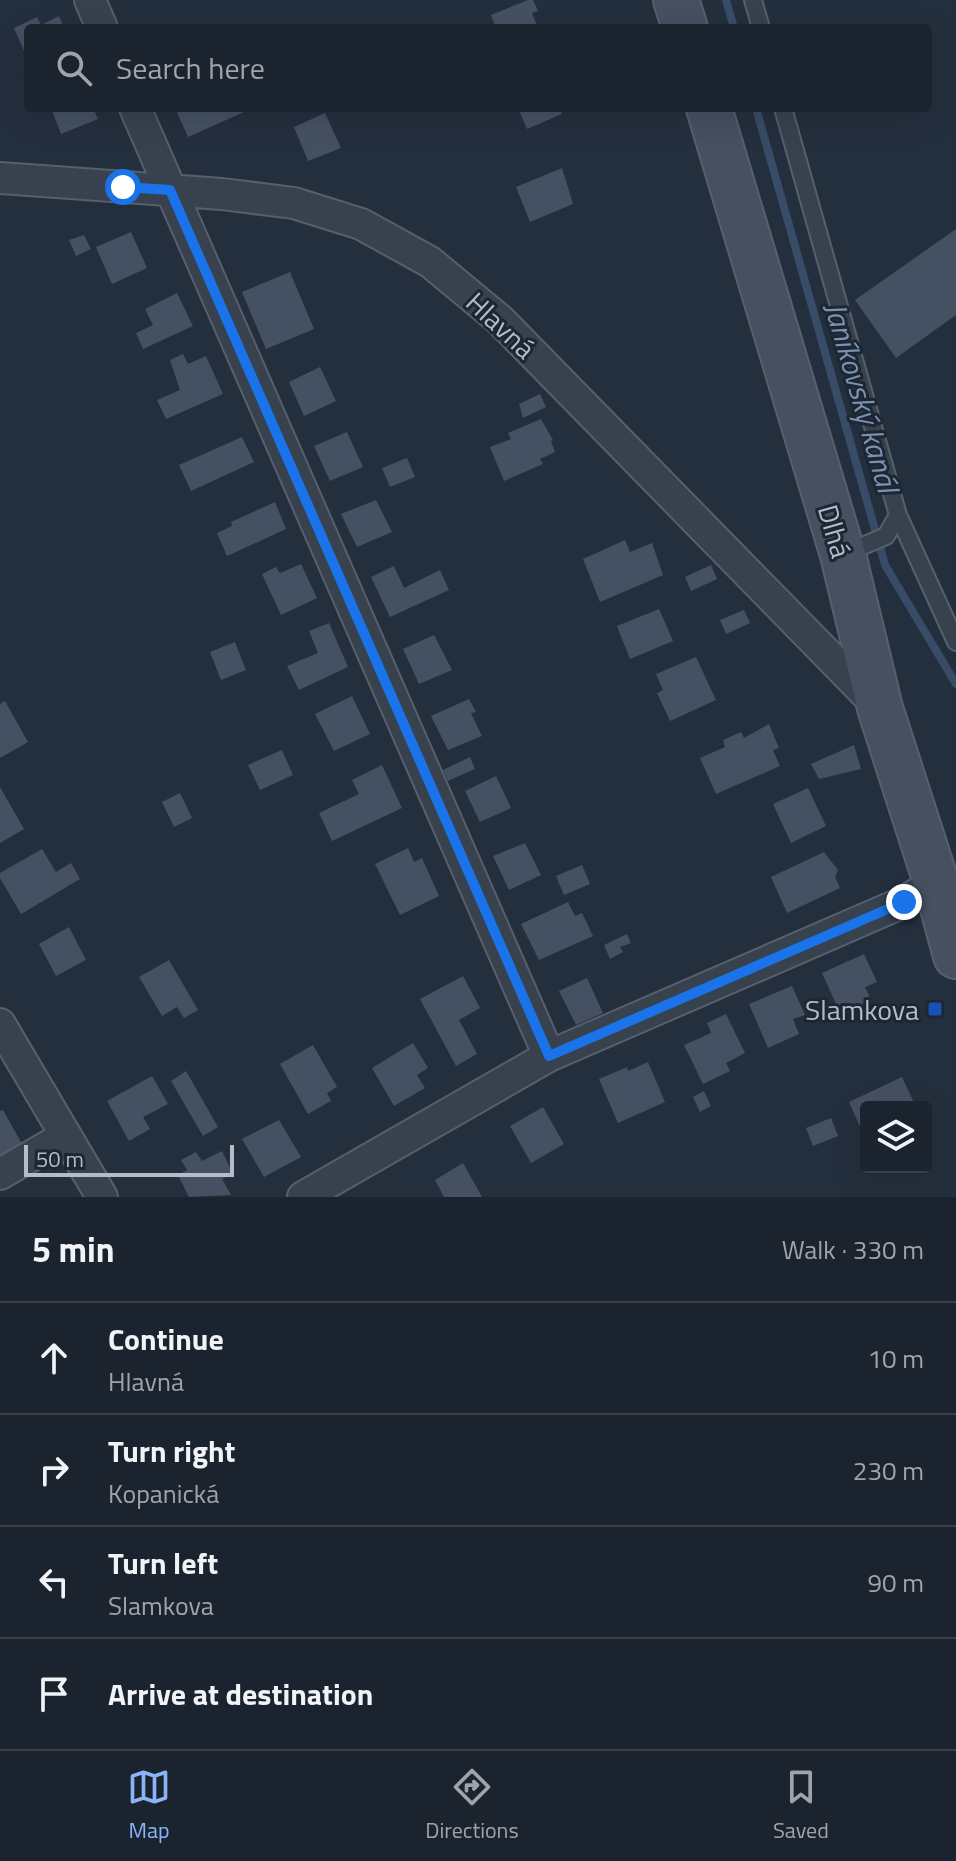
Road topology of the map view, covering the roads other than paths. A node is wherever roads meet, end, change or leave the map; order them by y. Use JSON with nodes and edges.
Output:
{"nodes":[{"id":1,"x":90,"y":0,"type":"edge"},
{"id":2,"x":676,"y":0,"type":"edge"},
{"id":3,"x":753,"y":0,"type":"edge"},
{"id":4,"x":100,"y":24,"type":"edge"},
{"id":5,"x":684,"y":24,"type":"edge"},
{"id":6,"x":760,"y":24,"type":"edge"},
{"id":7,"x":137,"y":112,"type":"edge"},
{"id":8,"x":710,"y":112,"type":"edge"},
{"id":9,"x":784,"y":112,"type":"edge"},
{"id":10,"x":0,"y":178,"type":"edge"},
{"id":11,"x":170,"y":190,"type":"junction"},
{"id":12,"x":898,"y":515,"type":"junction"},
{"id":13,"x":855,"y":549,"type":"junction"},
{"id":14,"x":956,"y":642,"type":"edge"},
{"id":15,"x":880,"y":708,"type":"junction"},
{"id":16,"x":941,"y":878,"type":"junction"},
{"id":17,"x":956,"y":956,"type":"edge"},
{"id":18,"x":0,"y":1024,"type":"edge"},
{"id":19,"x":549,"y":1056,"type":"junction"},
{"id":20,"x":66,"y":1136,"type":"junction"},
{"id":21,"x":0,"y":1174,"type":"edge"},
{"id":22,"x":102,"y":1197,"type":"edge"},
{"id":23,"x":303,"y":1197,"type":"edge"}],
"edges":[{"from":1,"to":4,"type":"street"},
{"from":2,"to":5,"type":"street"},
{"from":3,"to":6,"type":"lane"},
{"from":7,"to":11,"type":"street"},
{"from":8,"to":13,"type":"street","name":"Dlhá"},
{"from":9,"to":12,"type":"lane"},
{"from":10,"to":11,"type":"street","name":"Hlavná"},
{"from":11,"to":15,"type":"street","name":"Hlavná"},
{"from":11,"to":19,"type":"street"},
{"from":12,"to":13,"type":"lane"},
{"from":12,"to":14,"type":"lane"},
{"from":13,"to":15,"type":"street","name":"Dlhá"},
{"from":15,"to":16,"type":"street","name":"Dlhá"},
{"from":16,"to":17,"type":"street","name":"Dlhá"},
{"from":16,"to":19,"type":"street"},
{"from":18,"to":20,"type":"street"},
{"from":19,"to":23,"type":"street"},
{"from":20,"to":21,"type":"street"},
{"from":20,"to":22,"type":"street"}]}
